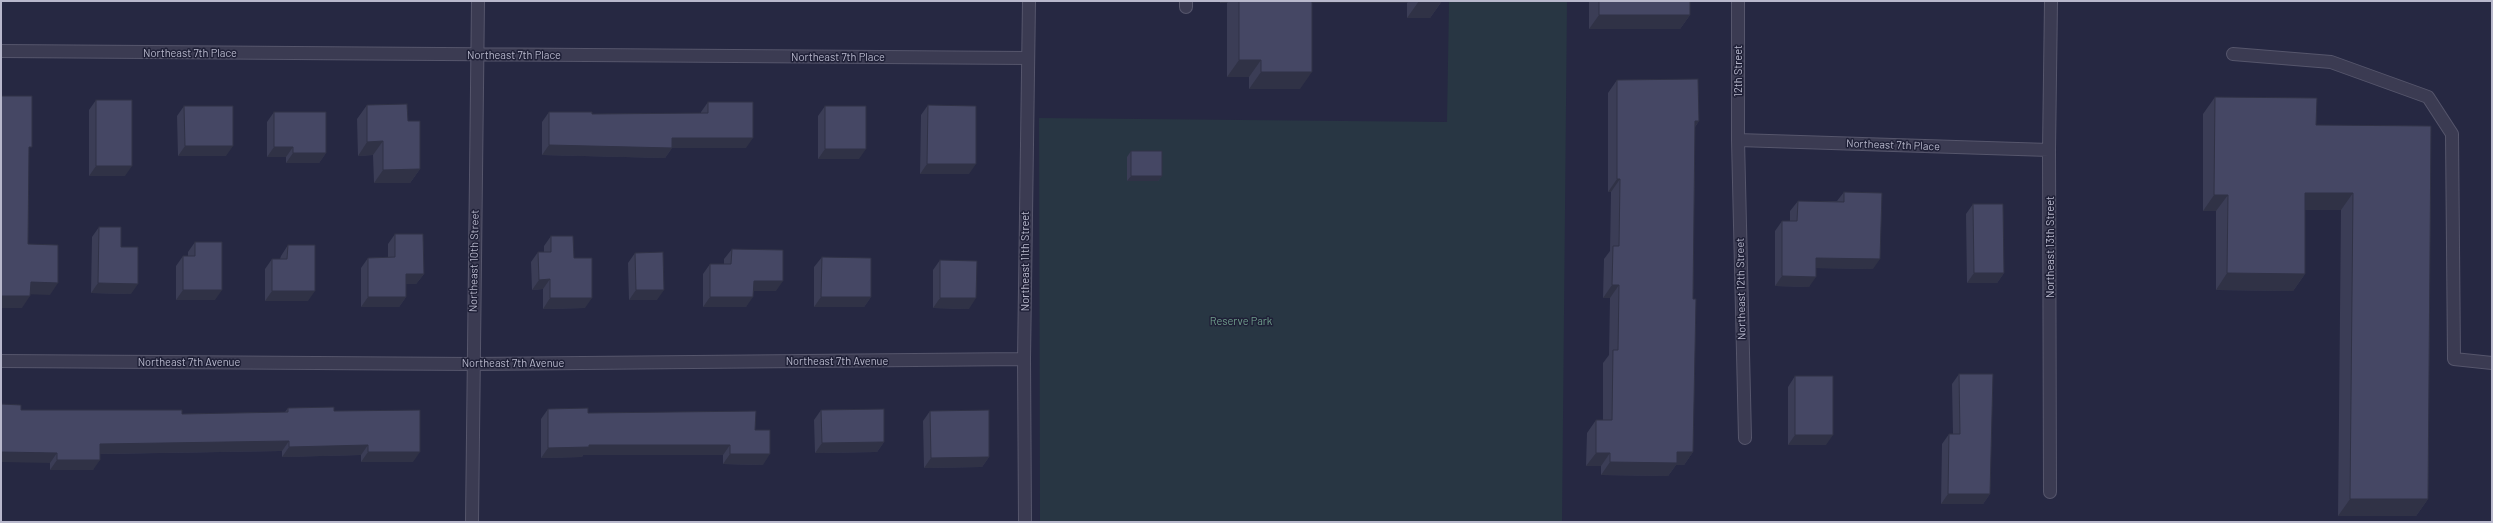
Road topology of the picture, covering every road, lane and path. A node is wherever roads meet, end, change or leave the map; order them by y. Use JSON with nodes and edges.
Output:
{"nodes":[{"id":1,"x":478,"y":1,"type":"edge"},
{"id":2,"x":1028,"y":1,"type":"edge"},
{"id":3,"x":1738,"y":1,"type":"edge"},
{"id":4,"x":2051,"y":1,"type":"edge"},
{"id":5,"x":1,"y":51,"type":"edge"},
{"id":6,"x":2232,"y":54,"type":"dead end"},
{"id":7,"x":477,"y":55,"type":"junction"},
{"id":8,"x":1027,"y":58,"type":"junction"},
{"id":9,"x":1738,"y":140,"type":"junction"},
{"id":10,"x":2049,"y":150,"type":"junction"},
{"id":11,"x":1024,"y":359,"type":"junction"},
{"id":12,"x":1,"y":361,"type":"edge"},
{"id":13,"x":2492,"y":363,"type":"edge"},
{"id":14,"x":473,"y":364,"type":"junction"},
{"id":15,"x":1744,"y":438,"type":"dead end"},
{"id":16,"x":2050,"y":492,"type":"dead end"},
{"id":17,"x":472,"y":522,"type":"edge"},
{"id":18,"x":1025,"y":522,"type":"edge"}],
"edges":[{"from":1,"to":7,"type":"street","name":"Northeast 10th Street"},
{"from":2,"to":8,"type":"street","name":"Northeast 11th Street"},
{"from":3,"to":9,"type":"street","name":"12th Street"},
{"from":4,"to":10,"type":"street","name":"Northeast 13th Street"},
{"from":5,"to":7,"type":"street","name":"Northeast 7th Place"},
{"from":6,"to":13,"type":"street"},
{"from":7,"to":8,"type":"street","name":"Northeast 7th Place"},
{"from":7,"to":14,"type":"street","name":"Northeast 10th Street"},
{"from":8,"to":11,"type":"street","name":"Northeast 11th Street"},
{"from":9,"to":10,"type":"street","name":"Northeast 7th Place"},
{"from":9,"to":15,"type":"street","name":"Northeast 12th Street"},
{"from":10,"to":16,"type":"street","name":"Northeast 13th Street"},
{"from":11,"to":14,"type":"street","name":"Northeast 7th Avenue"},
{"from":11,"to":18,"type":"street","name":"Northeast 11th Street"},
{"from":12,"to":14,"type":"street","name":"Northeast 7th Avenue"},
{"from":14,"to":17,"type":"street","name":"Northeast 10th Street"}]}
